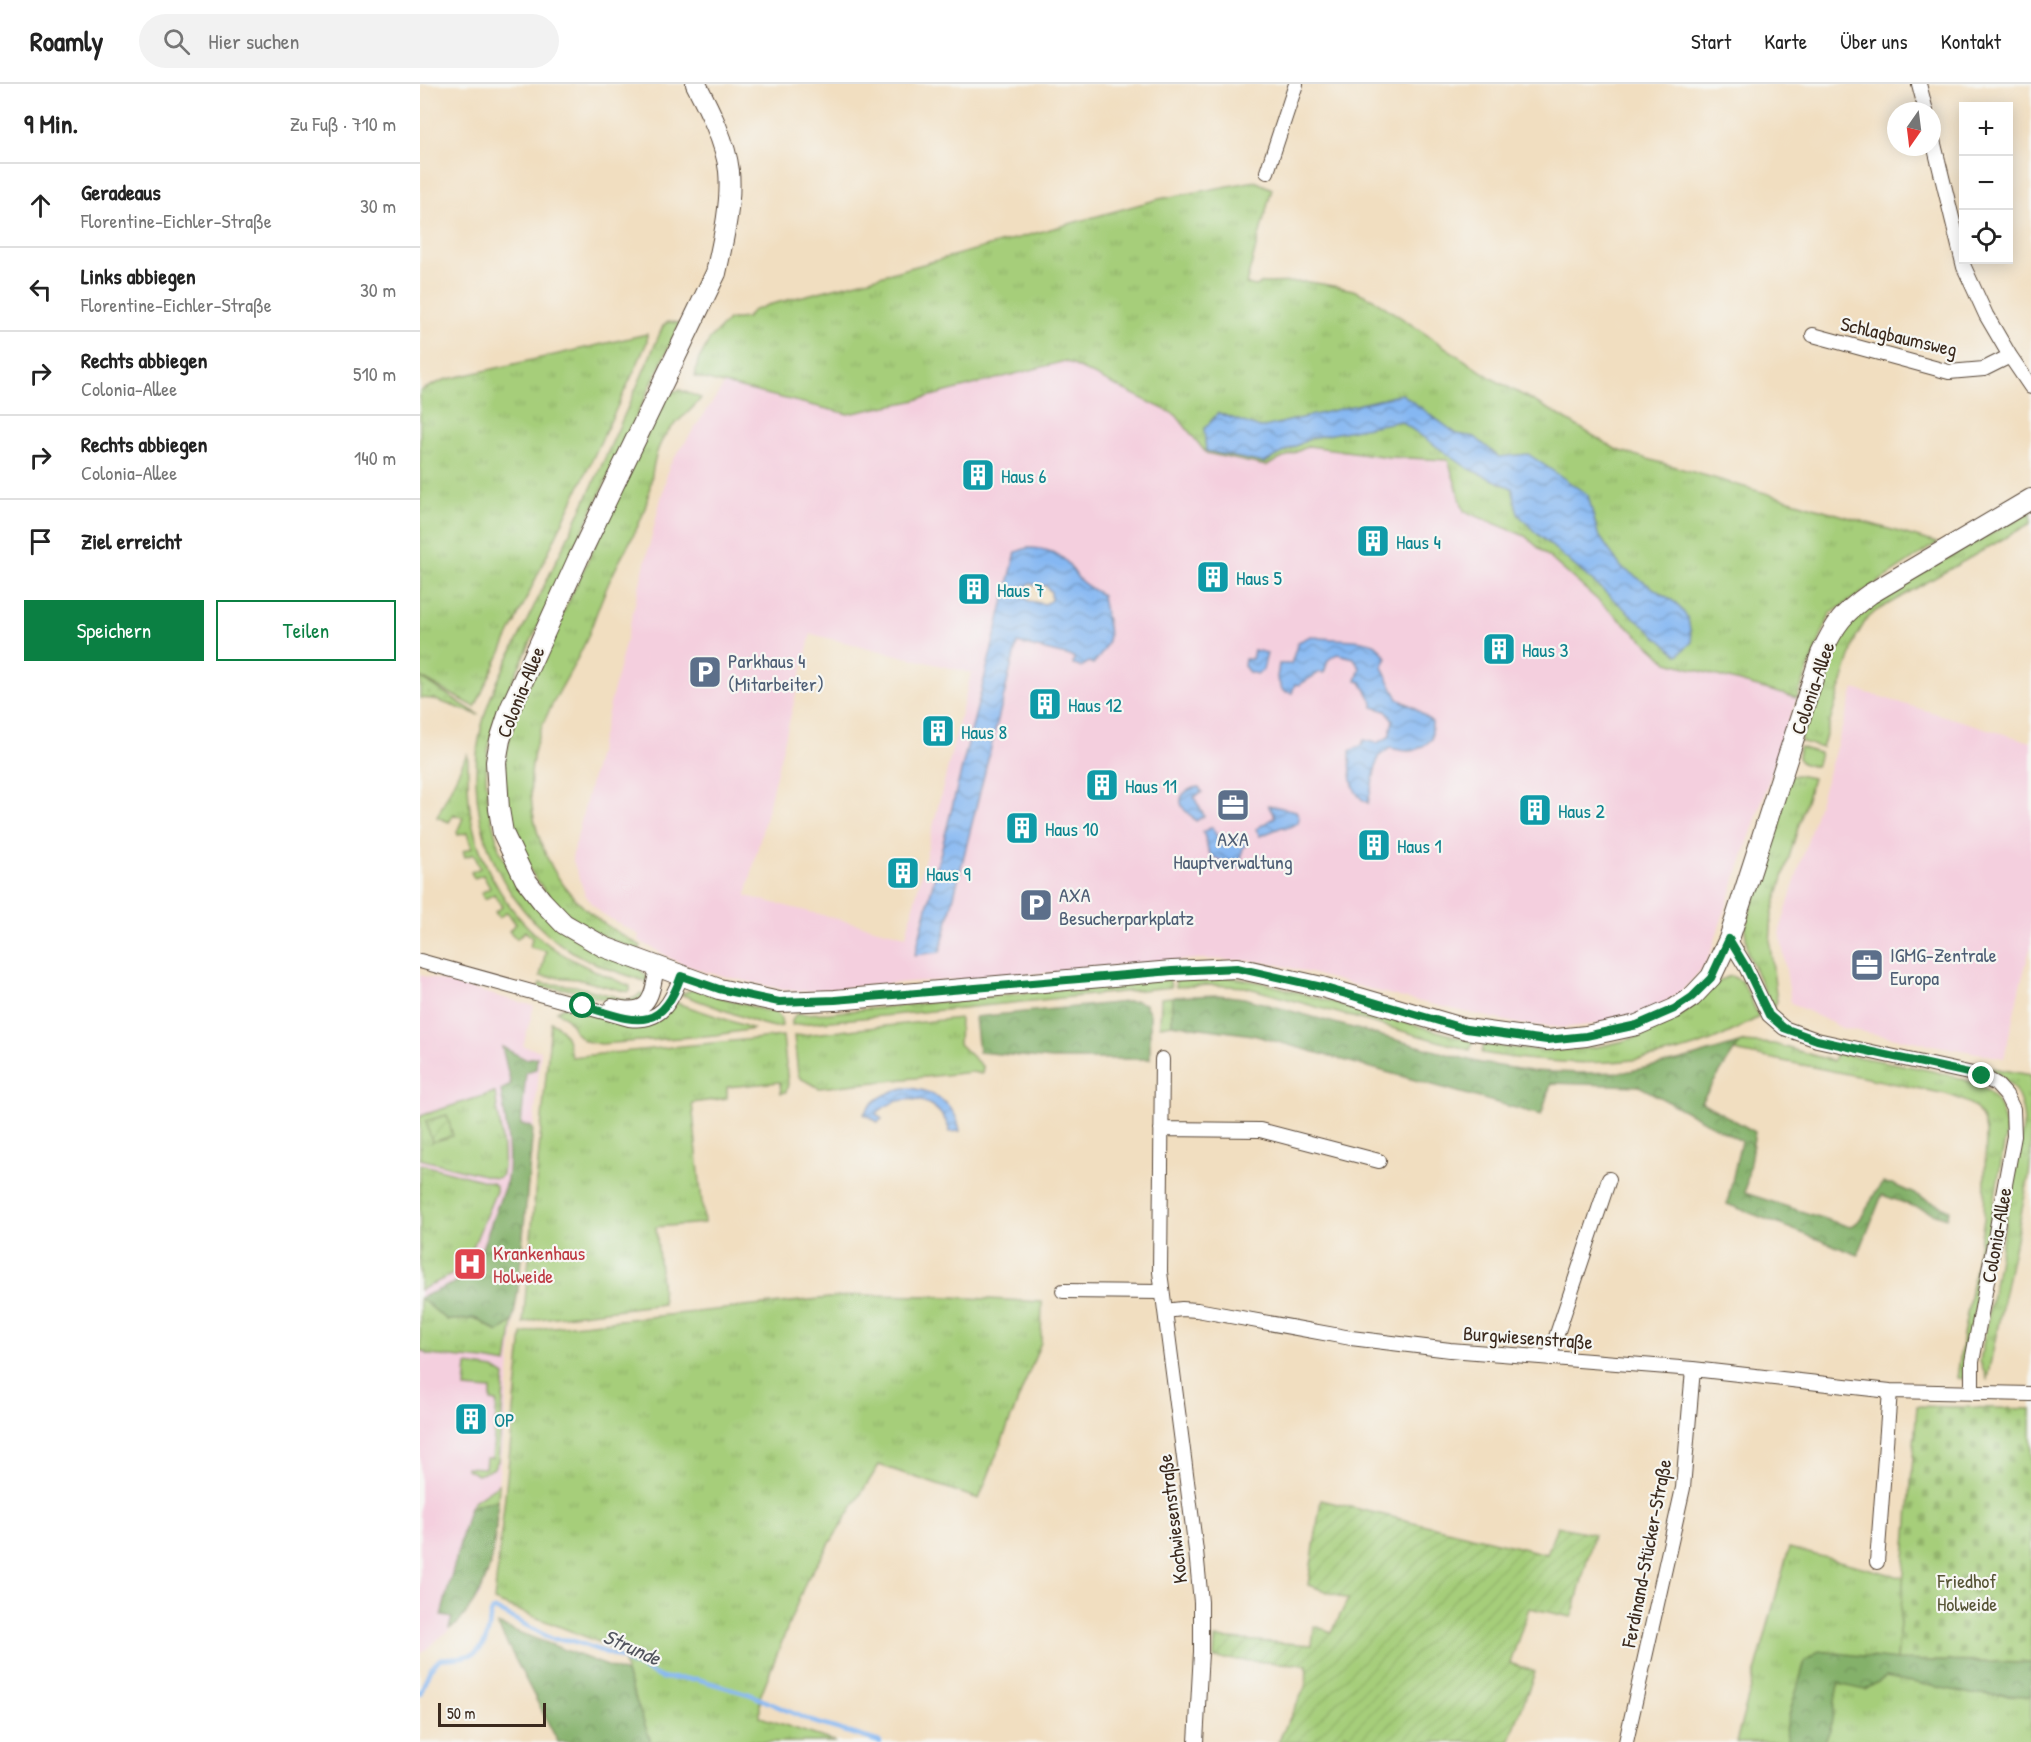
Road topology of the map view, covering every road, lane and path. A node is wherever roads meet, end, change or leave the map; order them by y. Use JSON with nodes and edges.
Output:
{"nodes":[{"id":1,"x":696,"y":84,"type":"edge"},
{"id":2,"x":1296,"y":84,"type":"edge"},
{"id":3,"x":1919,"y":84,"type":"edge"},
{"id":4,"x":1924,"y":102,"type":"edge"},
{"id":5,"x":1937,"y":156,"type":"edge"},
{"id":6,"x":1267,"y":172,"type":"dead end"},
{"id":7,"x":1813,"y":335,"type":"dead end"},
{"id":8,"x":2010,"y":356,"type":"junction"},
{"id":9,"x":2030,"y":382,"type":"edge"},
{"id":10,"x":2031,"y":499,"type":"edge"},
{"id":11,"x":1729,"y":939,"type":"junction"},
{"id":12,"x":420,"y":961,"type":"edge"},
{"id":13,"x":657,"y":966,"type":"junction"},
{"id":14,"x":681,"y":976,"type":"junction"},
{"id":15,"x":583,"y":1006,"type":"junction"},
{"id":16,"x":1161,"y":1059,"type":"dead end"},
{"id":17,"x":1161,"y":1129,"type":"junction"},
{"id":18,"x":1379,"y":1161,"type":"dead end"},
{"id":19,"x":1609,"y":1179,"type":"dead end"},
{"id":20,"x":1063,"y":1291,"type":"dead end"},
{"id":21,"x":1161,"y":1292,"type":"junction"},
{"id":22,"x":1166,"y":1311,"type":"junction"},
{"id":23,"x":1549,"y":1358,"type":"junction"},
{"id":24,"x":1693,"y":1369,"type":"junction"},
{"id":25,"x":1890,"y":1391,"type":"junction"},
{"id":26,"x":1972,"y":1393,"type":"junction"},
{"id":27,"x":2031,"y":1394,"type":"edge"},
{"id":28,"x":1877,"y":1562,"type":"dead end"},
{"id":29,"x":1196,"y":1742,"type":"edge"},
{"id":30,"x":1626,"y":1742,"type":"edge"}],
"edges":[{"from":1,"to":13,"type":"main road","name":"Colonia-Allee"},
{"from":2,"to":6,"type":"street"},
{"from":3,"to":4,"type":"street"},
{"from":5,"to":8,"type":"street"},
{"from":7,"to":8,"type":"street","name":"Schlagbaumsweg"},
{"from":8,"to":9,"type":"street"},
{"from":10,"to":11,"type":"main road","name":"Colonia-Allee"},
{"from":11,"to":14,"type":"main road","name":"Colonia-Allee"},
{"from":11,"to":26,"type":"street","name":"Colonia-Allee"},
{"from":12,"to":15,"type":"street"},
{"from":13,"to":14,"type":"main road","name":"Colonia-Allee"},
{"from":13,"to":15,"type":"street"},
{"from":14,"to":15,"type":"street"},
{"from":16,"to":17,"type":"street","name":"Kochwiesenstraße"},
{"from":17,"to":18,"type":"street"},
{"from":17,"to":21,"type":"street","name":"Kochwiesenstraße"},
{"from":19,"to":23,"type":"street"},
{"from":20,"to":21,"type":"street"},
{"from":21,"to":22,"type":"street","name":"Kochwiesenstraße"},
{"from":22,"to":23,"type":"street","name":"Burgwiesenstraße"},
{"from":22,"to":29,"type":"street","name":"Kochwiesenstraße"},
{"from":23,"to":24,"type":"street","name":"Burgwiesenstraße"},
{"from":24,"to":25,"type":"street","name":"Burgwiesenstraße"},
{"from":24,"to":30,"type":"street","name":"Ferdinand-Stücker-Straße"},
{"from":25,"to":26,"type":"street","name":"Burgwiesenstraße"},
{"from":25,"to":28,"type":"street"},
{"from":26,"to":27,"type":"street","name":"Burgwiesenstraße"}]}
